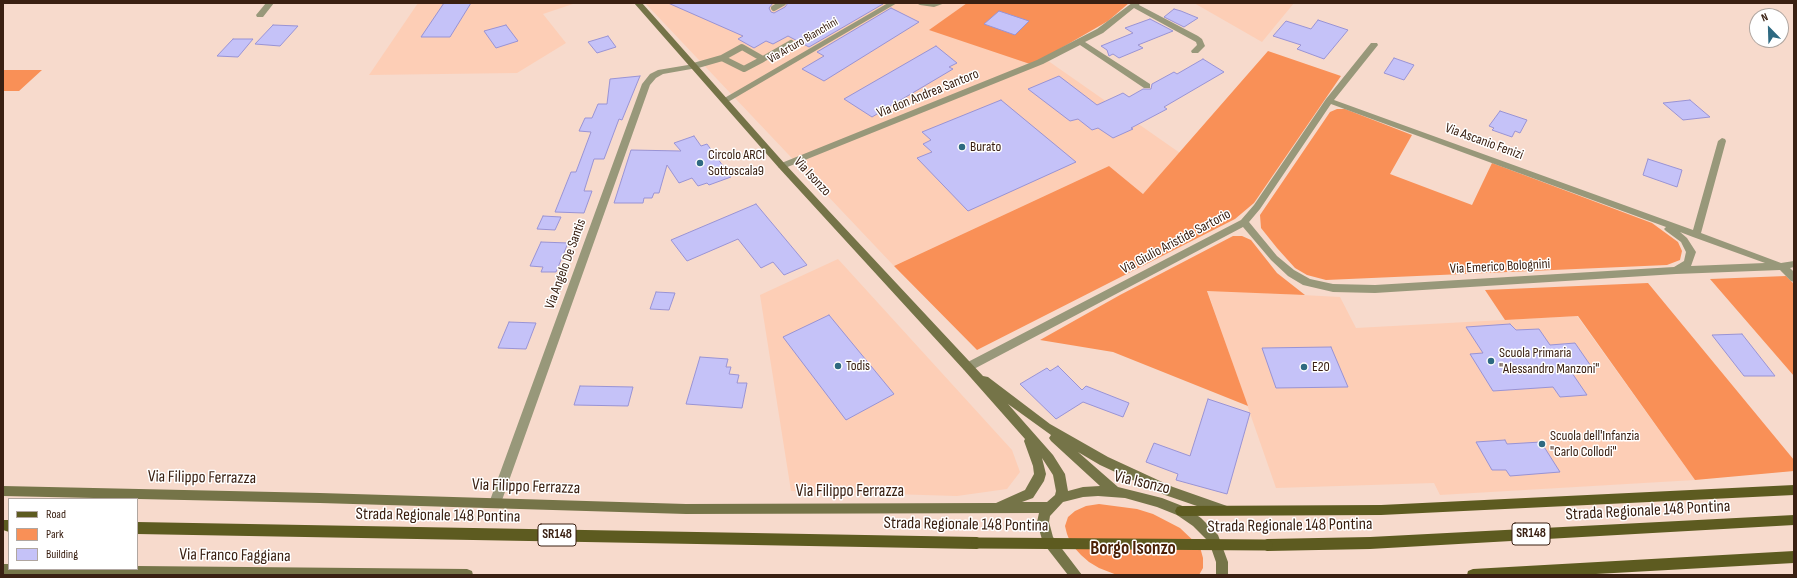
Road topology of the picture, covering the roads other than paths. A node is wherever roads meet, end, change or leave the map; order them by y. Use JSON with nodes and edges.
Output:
{"nodes":[{"id":1,"x":270,"y":3,"type":"edge"},
{"id":2,"x":638,"y":3,"type":"edge"},
{"id":3,"x":783,"y":3,"type":"edge"},
{"id":4,"x":893,"y":3,"type":"edge"},
{"id":5,"x":920,"y":3,"type":"edge"},
{"id":6,"x":941,"y":3,"type":"edge"},
{"id":7,"x":1135,"y":4,"type":"edge"},
{"id":8,"x":774,"y":8,"type":"dead end"},
{"id":9,"x":260,"y":14,"type":"dead end"},
{"id":10,"x":1081,"y":42,"type":"junction"},
{"id":11,"x":791,"y":43,"type":"dead end"},
{"id":12,"x":1374,"y":45,"type":"dead end"},
{"id":13,"x":1195,"y":51,"type":"dead end"},
{"id":14,"x":722,"y":58,"type":"junction"},
{"id":15,"x":763,"y":59,"type":"junction"},
{"id":16,"x":694,"y":66,"type":"junction"},
{"id":17,"x":1148,"y":86,"type":"dead end"},
{"id":18,"x":724,"y":100,"type":"junction"},
{"id":19,"x":1329,"y":101,"type":"junction"},
{"id":20,"x":1722,"y":142,"type":"dead end"},
{"id":21,"x":782,"y":166,"type":"junction"},
{"id":22,"x":1629,"y":210,"type":"junction"},
{"id":23,"x":1244,"y":222,"type":"junction"},
{"id":24,"x":1696,"y":235,"type":"junction"},
{"id":25,"x":1794,"y":264,"type":"edge"},
{"id":26,"x":1782,"y":266,"type":"junction"},
{"id":27,"x":1676,"y":270,"type":"junction"},
{"id":28,"x":1794,"y":278,"type":"edge"},
{"id":29,"x":968,"y":367,"type":"junction"},
{"id":30,"x":1046,"y":427,"type":"junction"},
{"id":31,"x":1029,"y":438,"type":"junction"},
{"id":32,"x":1794,"y":490,"type":"edge"},
{"id":33,"x":3,"y":491,"type":"edge"},
{"id":34,"x":1114,"y":491,"type":"junction"},
{"id":35,"x":1060,"y":498,"type":"junction"},
{"id":36,"x":495,"y":503,"type":"junction"},
{"id":37,"x":1049,"y":507,"type":"junction"},
{"id":38,"x":990,"y":508,"type":"junction"},
{"id":39,"x":1181,"y":511,"type":"junction"},
{"id":40,"x":1225,"y":511,"type":"junction"},
{"id":41,"x":1794,"y":520,"type":"edge"},
{"id":42,"x":138,"y":528,"type":"edge"},
{"id":43,"x":1794,"y":557,"type":"edge"},
{"id":44,"x":3,"y":570,"type":"edge"},
{"id":45,"x":71,"y":573,"type":"edge"},
{"id":46,"x":467,"y":575,"type":"edge"},
{"id":47,"x":1076,"y":575,"type":"edge"},
{"id":48,"x":1222,"y":575,"type":"edge"},
{"id":49,"x":1473,"y":575,"type":"edge"}],
"edges":[{"from":1,"to":9,"type":"street"},
{"from":2,"to":16,"type":"main road","name":"Via Isonzo"},
{"from":3,"to":8,"type":"lane"},
{"from":4,"to":18,"type":"street","name":"Via Arturo Bianchini"},
{"from":5,"to":6,"type":"street"},
{"from":7,"to":10,"type":"street","name":"Via don Andrea Santoro"},
{"from":7,"to":13,"type":"street"},
{"from":10,"to":17,"type":"street"},
{"from":10,"to":21,"type":"street","name":"Via don Andrea Santoro"},
{"from":11,"to":15,"type":"lane"},
{"from":12,"to":19,"type":"street","name":"Via Giulio Aristide Sartorio"},
{"from":14,"to":15,"type":"lane"},
{"from":14,"to":15,"type":"lane"},
{"from":14,"to":16,"type":"lane"},
{"from":16,"to":18,"type":"main road","name":"Via Isonzo"},
{"from":16,"to":36,"type":"street","name":"Via Angelo De Santis"},
{"from":18,"to":21,"type":"main road","name":"Via Isonzo"},
{"from":19,"to":22,"type":"street","name":"Via Ascanio Fenizi"},
{"from":19,"to":23,"type":"street","name":"Via Giulio Aristide Sartorio"},
{"from":20,"to":24,"type":"street"},
{"from":21,"to":29,"type":"main road","name":"Via Isonzo"},
{"from":22,"to":24,"type":"street","name":"Via Ascanio Fenizi"},
{"from":22,"to":27,"type":"street","name":"Via Ascanio Fenizi"},
{"from":23,"to":27,"type":"street","name":"Via Emerico Bolognini"},
{"from":23,"to":29,"type":"street","name":"Via Giulio Aristide Sartorio"},
{"from":24,"to":26,"type":"street","name":"Via Ascanio Fenizi"},
{"from":25,"to":26,"type":"street","name":"Via Emerico Bolognini"},
{"from":26,"to":27,"type":"street","name":"Via Emerico Bolognini"},
{"from":26,"to":28,"type":"street"},
{"from":29,"to":30,"type":"main road"},
{"from":29,"to":31,"type":"main road"},
{"from":30,"to":34,"type":"main road"},
{"from":30,"to":40,"type":"main road"},
{"from":31,"to":35,"type":"main road"},
{"from":31,"to":38,"type":"main road"},
{"from":32,"to":40,"type":"main road"},
{"from":33,"to":36,"type":"main road","name":"Via Filippo Ferrazza"},
{"from":34,"to":35,"type":"main road","name":"Via Isonzo"},
{"from":34,"to":39,"type":"main road","name":"Via Isonzo"},
{"from":35,"to":37,"type":"main road","name":"Via Isonzo"},
{"from":36,"to":38,"type":"main road","name":"Via Filippo Ferrazza"},
{"from":37,"to":38,"type":"main road","name":"Via Filippo Ferrazza"},
{"from":37,"to":47,"type":"main road"},
{"from":39,"to":40,"type":"main road"},
{"from":39,"to":48,"type":"main road","name":"Via Isonzo"},
{"from":41,"to":42,"type":"main road","name":"Strada Regionale 148 Pontina","number":"SR148","bridge":true},
{"from":43,"to":49,"type":"main road"},
{"from":44,"to":45,"type":"main road","name":"Via Franco Faggiana"},
{"from":45,"to":46,"type":"main road","name":"Via Franco Faggiana"}]}
